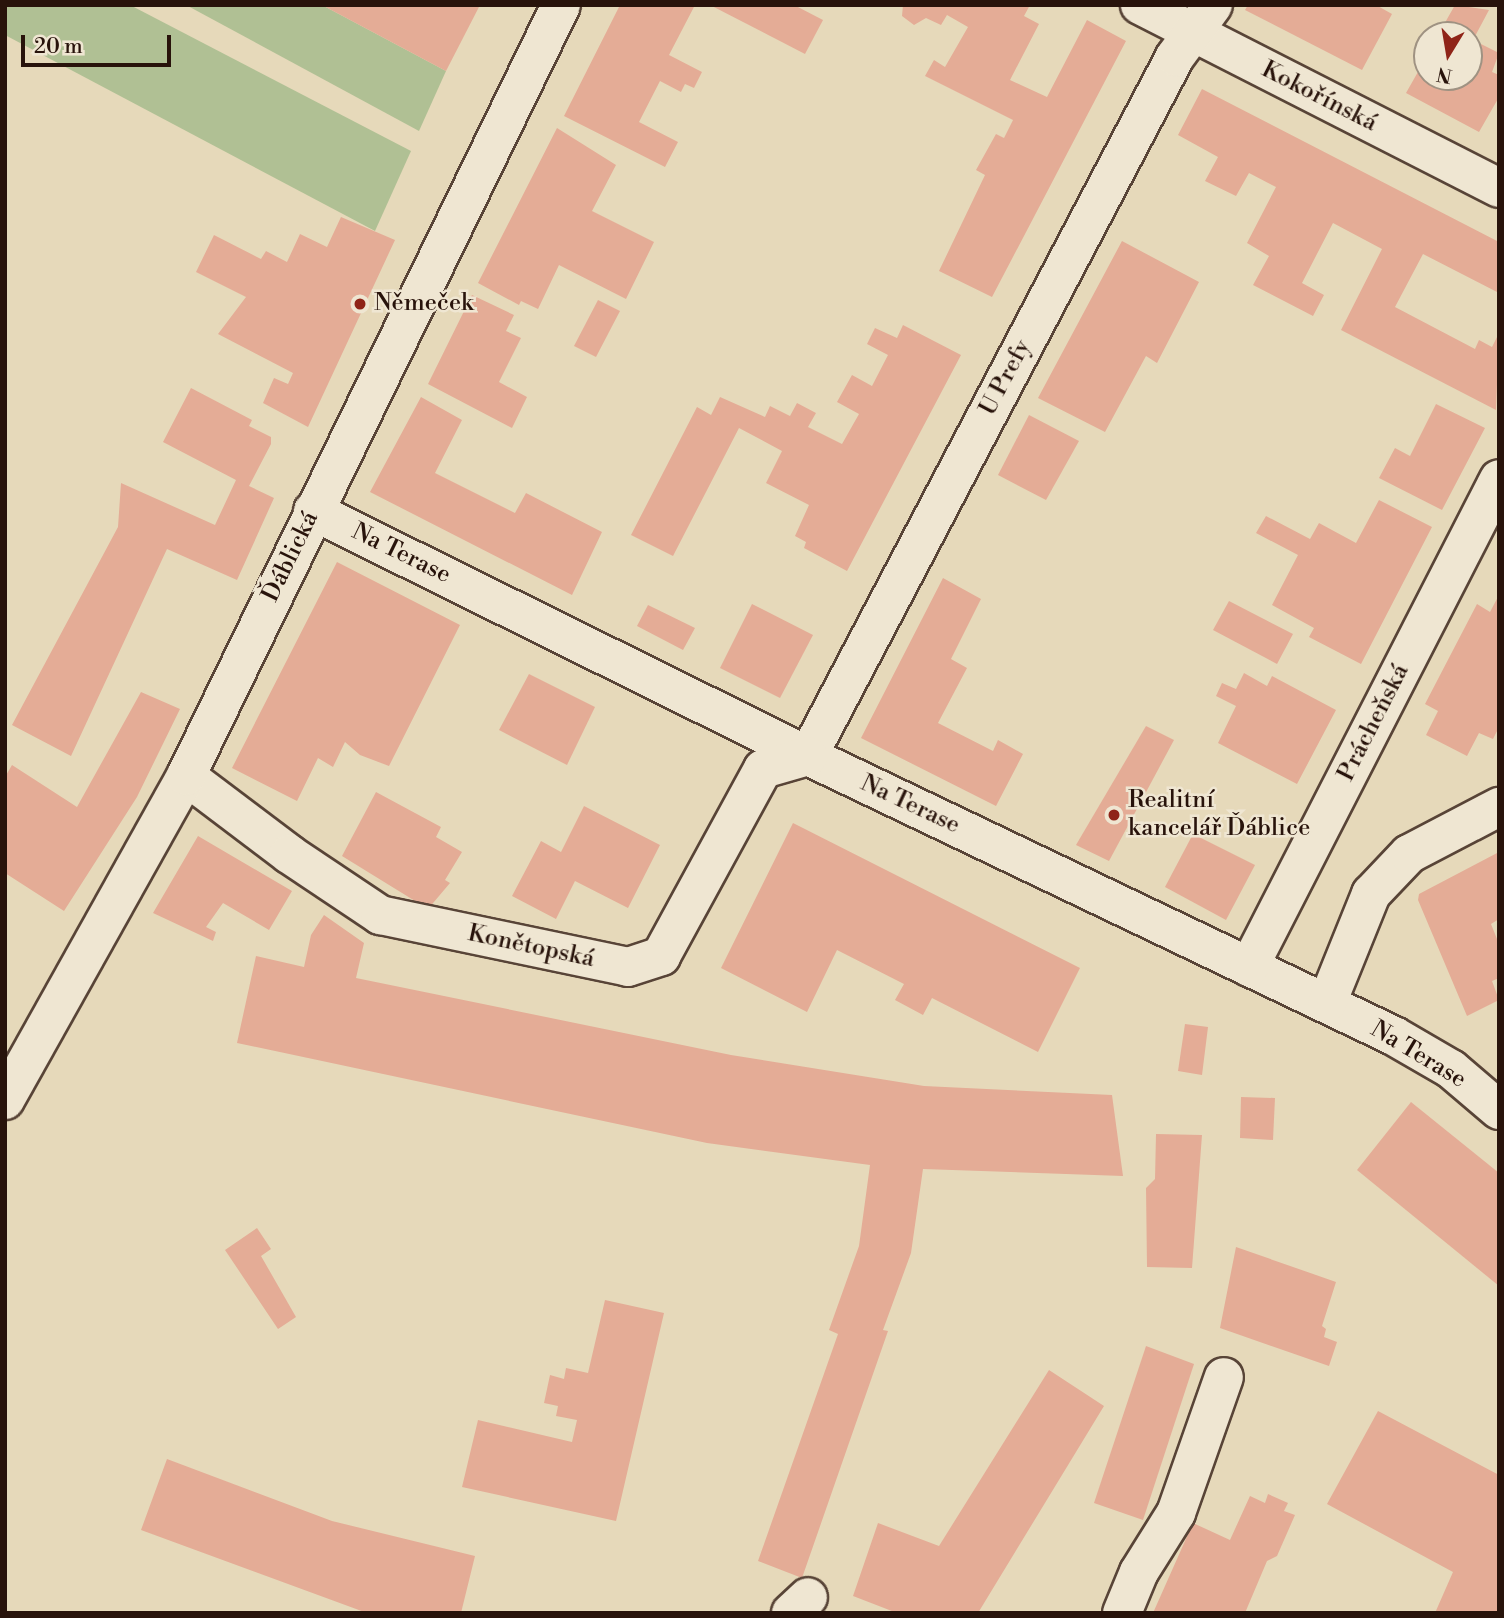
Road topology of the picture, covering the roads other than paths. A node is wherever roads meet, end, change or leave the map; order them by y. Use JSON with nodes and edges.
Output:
{"nodes":[{"id":1,"x":561,"y":5,"type":"edge"},
{"id":2,"x":1140,"y":5,"type":"edge"},
{"id":3,"x":1204,"y":20,"type":"edge"},
{"id":4,"x":1499,"y":188,"type":"edge"},
{"id":5,"x":1499,"y":479,"type":"edge"},
{"id":6,"x":313,"y":511,"type":"junction"},
{"id":7,"x":807,"y":756,"type":"junction"},
{"id":8,"x":186,"y":776,"type":"junction"},
{"id":9,"x":1499,"y":807,"type":"edge"},
{"id":10,"x":1249,"y":967,"type":"junction"},
{"id":11,"x":1327,"y":1003,"type":"junction"},
{"id":12,"x":5,"y":1100,"type":"edge"},
{"id":13,"x":1499,"y":1110,"type":"edge"},
{"id":14,"x":1224,"y":1377,"type":"dead end"},
{"id":15,"x":1122,"y":1613,"type":"edge"}],
"edges":[{"from":1,"to":6,"type":"street","name":"Ďáblická"},
{"from":2,"to":3,"type":"street","name":"Kokořínská"},
{"from":3,"to":4,"type":"street","name":"Kokořínská"},
{"from":3,"to":7,"type":"street","name":"U Prefy"},
{"from":5,"to":10,"type":"street","name":"Prácheňská"},
{"from":6,"to":7,"type":"street","name":"Na Terase"},
{"from":6,"to":8,"type":"street","name":"Ďáblická"},
{"from":7,"to":8,"type":"street","name":"Konětopská"},
{"from":7,"to":10,"type":"street","name":"Na Terase"},
{"from":8,"to":12,"type":"street","name":"Ďáblická"},
{"from":9,"to":11,"type":"street"},
{"from":10,"to":11,"type":"street","name":"Na Terase"},
{"from":11,"to":13,"type":"street","name":"Na Terase"},
{"from":14,"to":15,"type":"street"}]}
